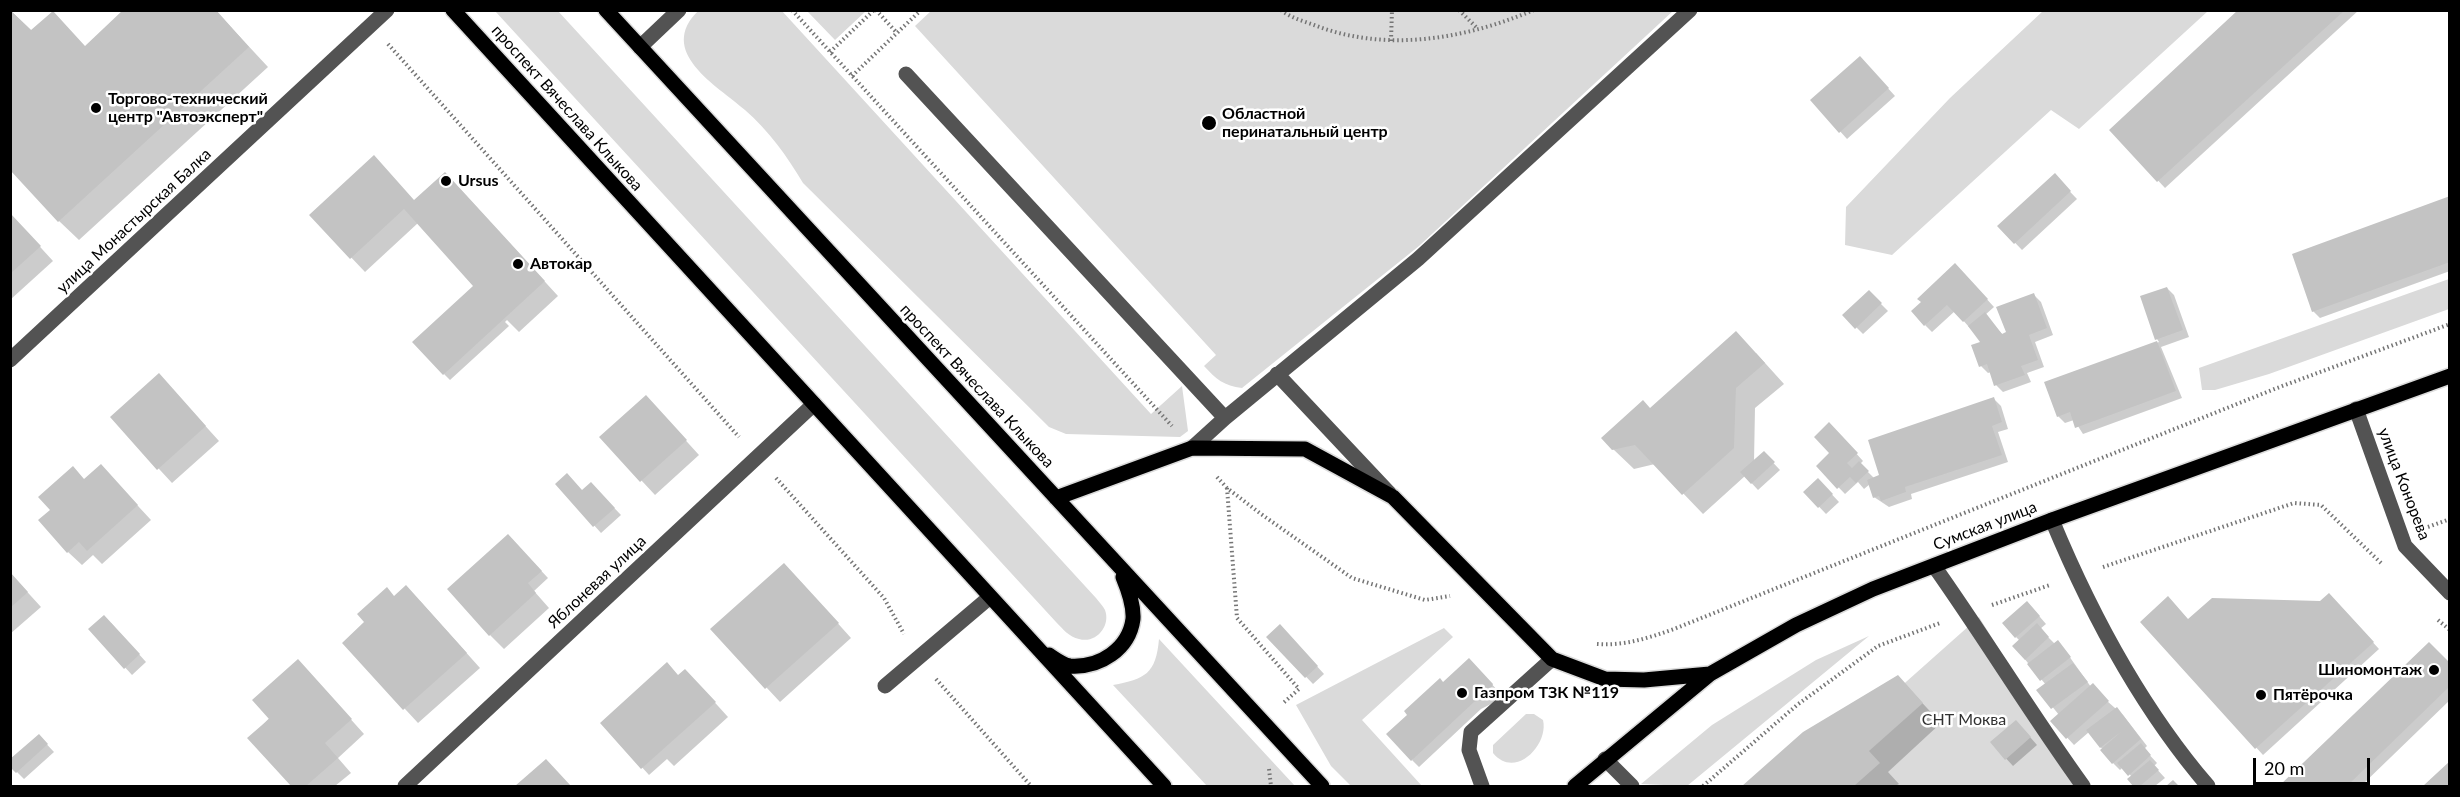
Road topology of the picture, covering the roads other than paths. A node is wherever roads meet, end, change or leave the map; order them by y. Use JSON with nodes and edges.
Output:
{"nodes":[{"id":1,"x":387,"y":10,"type":"edge"},
{"id":2,"x":453,"y":10,"type":"edge"},
{"id":3,"x":606,"y":10,"type":"edge"},
{"id":4,"x":679,"y":10,"type":"edge"},
{"id":5,"x":1690,"y":10,"type":"edge"},
{"id":6,"x":640,"y":47,"type":"junction"},
{"id":7,"x":906,"y":74,"type":"dead end"},
{"id":8,"x":10,"y":360,"type":"edge"},
{"id":9,"x":1277,"y":374,"type":"junction"},
{"id":10,"x":2450,"y":376,"type":"edge"},
{"id":11,"x":814,"y":404,"type":"junction"},
{"id":12,"x":2356,"y":409,"type":"junction"},
{"id":13,"x":1225,"y":418,"type":"junction"},
{"id":14,"x":1192,"y":448,"type":"junction"},
{"id":15,"x":1393,"y":497,"type":"junction"},
{"id":16,"x":1056,"y":498,"type":"junction"},
{"id":17,"x":2052,"y":520,"type":"junction"},
{"id":18,"x":1118,"y":566,"type":"junction"},
{"id":19,"x":1934,"y":566,"type":"junction"},
{"id":20,"x":2450,"y":593,"type":"edge"},
{"id":21,"x":990,"y":597,"type":"junction"},
{"id":22,"x":1040,"y":650,"type":"junction"},
{"id":23,"x":1552,"y":659,"type":"junction"},
{"id":24,"x":1710,"y":674,"type":"junction"},
{"id":25,"x":885,"y":686,"type":"dead end"},
{"id":26,"x":1605,"y":759,"type":"junction"},
{"id":27,"x":405,"y":786,"type":"edge"},
{"id":28,"x":1164,"y":786,"type":"edge"},
{"id":29,"x":1322,"y":786,"type":"edge"},
{"id":30,"x":1482,"y":786,"type":"edge"},
{"id":31,"x":1575,"y":786,"type":"edge"},
{"id":32,"x":1632,"y":786,"type":"edge"},
{"id":33,"x":2083,"y":786,"type":"edge"},
{"id":34,"x":2208,"y":786,"type":"edge"}],
"edges":[{"from":1,"to":8,"type":"street","name":"улица Монастырская Балка"},
{"from":2,"to":11,"type":"main road","name":"проспект Вячеслава Клыкова"},
{"from":3,"to":6,"type":"main road","name":"проспект Вячеслава Клыкова"},
{"from":4,"to":6,"type":"street"},
{"from":5,"to":9,"type":"street"},
{"from":6,"to":16,"type":"main road","name":"проспект Вячеслава Клыкова"},
{"from":7,"to":13,"type":"street"},
{"from":9,"to":13,"type":"street"},
{"from":9,"to":15,"type":"street"},
{"from":10,"to":12,"type":"main road","name":"Сумская улица"},
{"from":11,"to":21,"type":"main road","name":"проспект Вячеслава Клыкова"},
{"from":11,"to":27,"type":"street","name":"Яблоневая улица"},
{"from":12,"to":17,"type":"main road","name":"Сумская улица"},
{"from":12,"to":20,"type":"street","name":"улица Конорева"},
{"from":13,"to":14,"type":"street"},
{"from":14,"to":15,"type":"main road"},
{"from":14,"to":16,"type":"main road"},
{"from":15,"to":23,"type":"main road"},
{"from":16,"to":18,"type":"main road","name":"проспект Вячеслава Клыкова"},
{"from":17,"to":19,"type":"main road","name":"Сумская улица"},
{"from":17,"to":34,"type":"street"},
{"from":18,"to":22,"type":"main road"},
{"from":18,"to":29,"type":"main road","name":"проспект Вячеслава Клыкова"},
{"from":19,"to":24,"type":"main road","name":"Сумская улица"},
{"from":19,"to":33,"type":"street"},
{"from":21,"to":22,"type":"main road","name":"проспект Вячеслава Клыкова"},
{"from":21,"to":25,"type":"street"},
{"from":22,"to":28,"type":"main road","name":"проспект Вячеслава Клыкова"},
{"from":23,"to":24,"type":"main road"},
{"from":23,"to":30,"type":"street"},
{"from":24,"to":26,"type":"main road","name":"Сумская улица"},
{"from":26,"to":31,"type":"main road","name":"Сумская улица"},
{"from":26,"to":32,"type":"street"}]}
